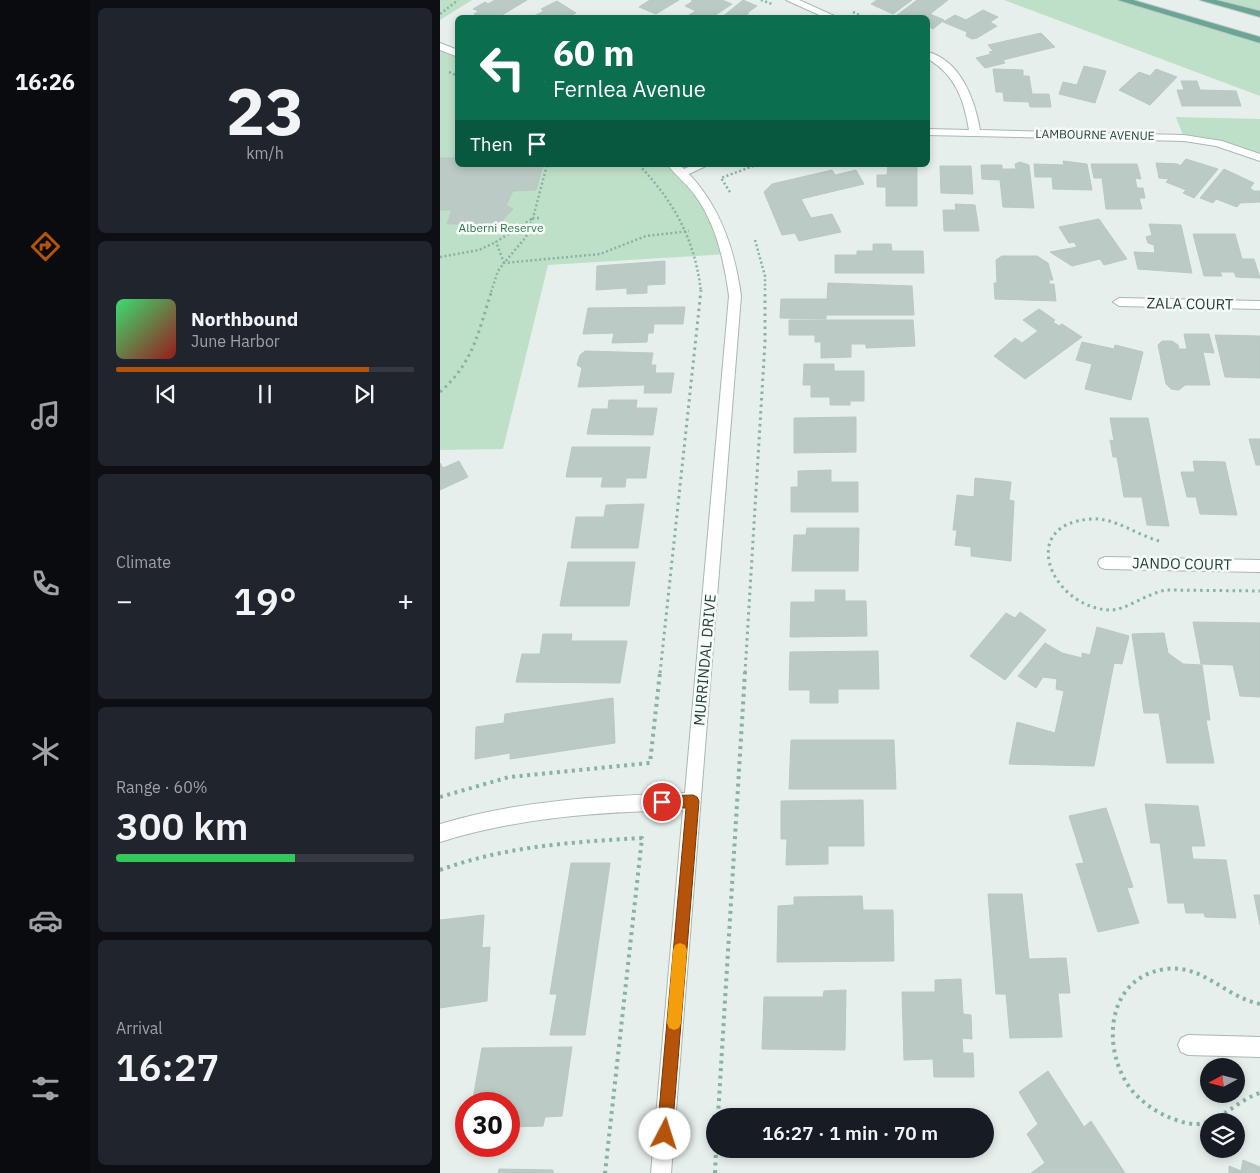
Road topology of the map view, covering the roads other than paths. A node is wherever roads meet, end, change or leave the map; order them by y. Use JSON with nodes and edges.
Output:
{"nodes":[{"id":1,"x":791,"y":0,"type":"edge"},
{"id":2,"x":1123,"y":0,"type":"edge"},
{"id":3,"x":1205,"y":0,"type":"edge"},
{"id":4,"x":1260,"y":14,"type":"edge"},
{"id":5,"x":828,"y":15,"type":"edge"},
{"id":6,"x":1260,"y":40,"type":"edge"},
{"id":7,"x":440,"y":46,"type":"edge"},
{"id":8,"x":455,"y":53,"type":"edge"},
{"id":9,"x":930,"y":56,"type":"edge"},
{"id":10,"x":930,"y":132,"type":"edge"},
{"id":11,"x":975,"y":132,"type":"junction"},
{"id":12,"x":1260,"y":158,"type":"edge"},
{"id":13,"x":678,"y":169,"type":"edge"},
{"id":14,"x":1119,"y":302,"type":"dead end"},
{"id":15,"x":1260,"y":305,"type":"edge"},
{"id":16,"x":1105,"y":563,"type":"dead end"},
{"id":17,"x":1260,"y":566,"type":"edge"},
{"id":18,"x":693,"y":801,"type":"junction"},
{"id":19,"x":440,"y":833,"type":"edge"},
{"id":20,"x":1188,"y":1044,"type":"dead end"},
{"id":21,"x":1260,"y":1047,"type":"edge"},
{"id":22,"x":661,"y":1173,"type":"edge"}],
"edges":[{"from":1,"to":5,"type":"street"},
{"from":2,"to":6,"type":"main road"},
{"from":3,"to":4,"type":"main road"},
{"from":7,"to":8,"type":"street"},
{"from":9,"to":11,"type":"street"},
{"from":10,"to":11,"type":"street","name":"LAMBOURNE AVENUE"},
{"from":11,"to":12,"type":"street","name":"LAMBOURNE AVENUE"},
{"from":13,"to":18,"type":"street","name":"MURRINDAL DRIVE"},
{"from":14,"to":15,"type":"street","name":"ZALA COURT"},
{"from":16,"to":17,"type":"street","name":"JANDO COURT"},
{"from":18,"to":19,"type":"street"},
{"from":18,"to":22,"type":"street","name":"MURRINDAL DRIVE"},
{"from":20,"to":21,"type":"street"}]}
